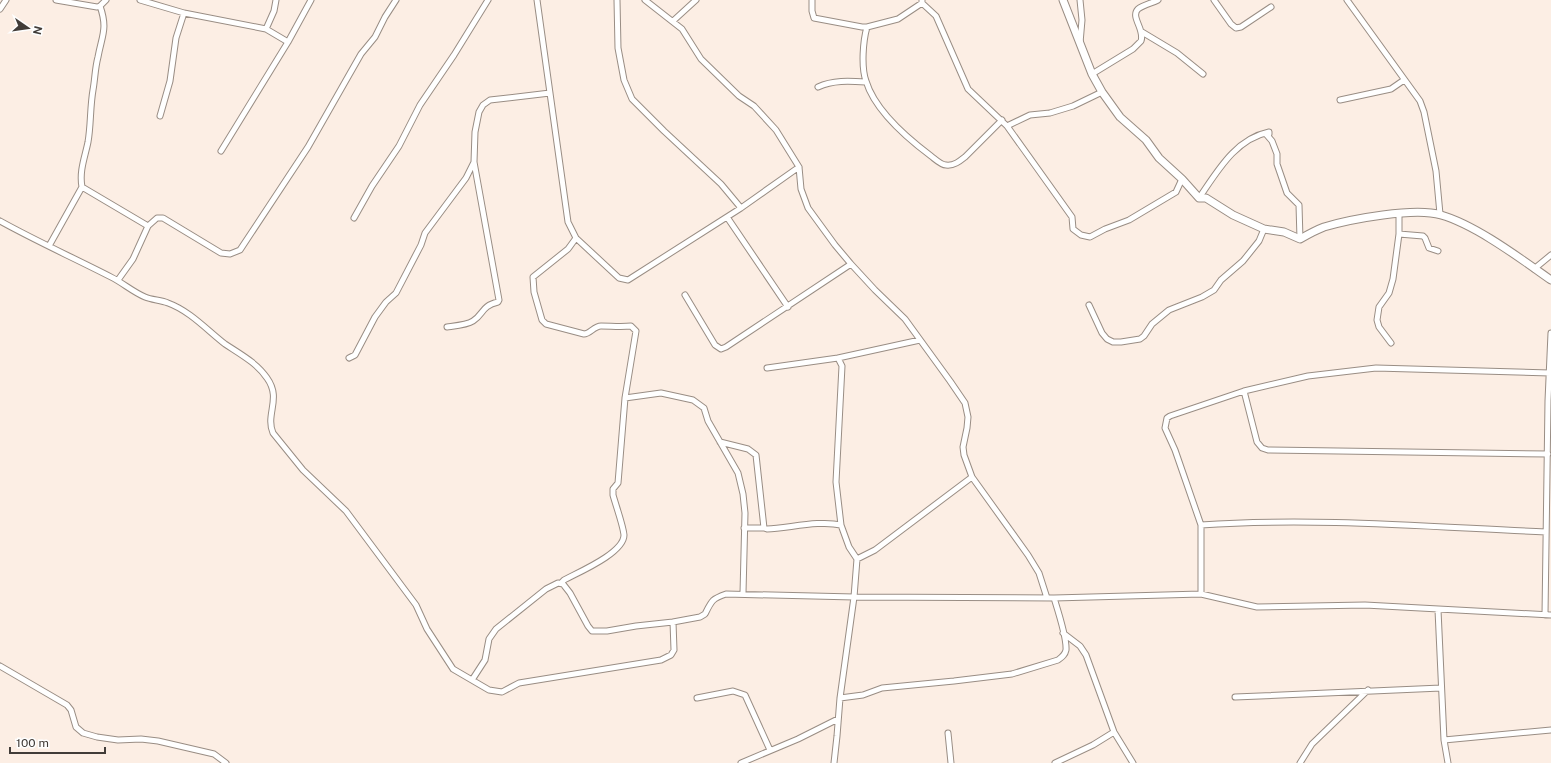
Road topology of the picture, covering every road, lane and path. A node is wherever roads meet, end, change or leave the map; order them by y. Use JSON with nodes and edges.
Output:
{"nodes":[{"id":1,"x":6,"y":0,"type":"edge"},
{"id":2,"x":56,"y":0,"type":"edge"},
{"id":3,"x":106,"y":0,"type":"edge"},
{"id":4,"x":140,"y":0,"type":"edge"},
{"id":5,"x":276,"y":0,"type":"edge"},
{"id":6,"x":311,"y":0,"type":"edge"},
{"id":7,"x":396,"y":0,"type":"edge"},
{"id":8,"x":488,"y":0,"type":"edge"},
{"id":9,"x":537,"y":0,"type":"edge"},
{"id":10,"x":617,"y":0,"type":"edge"},
{"id":11,"x":645,"y":0,"type":"edge"},
{"id":12,"x":696,"y":0,"type":"edge"},
{"id":13,"x":812,"y":0,"type":"edge"},
{"id":14,"x":1063,"y":0,"type":"edge"},
{"id":15,"x":1080,"y":0,"type":"edge"},
{"id":16,"x":1158,"y":0,"type":"edge"},
{"id":17,"x":1214,"y":0,"type":"edge"},
{"id":18,"x":1347,"y":0,"type":"edge"},
{"id":19,"x":922,"y":1,"type":"edge"},
{"id":20,"x":100,"y":6,"type":"junction"},
{"id":21,"x":1271,"y":7,"type":"dead end"},
{"id":22,"x":0,"y":9,"type":"edge"},
{"id":23,"x":184,"y":13,"type":"junction"},
{"id":24,"x":673,"y":21,"type":"junction"},
{"id":25,"x":867,"y":27,"type":"junction"},
{"id":26,"x":266,"y":29,"type":"junction"},
{"id":27,"x":1142,"y":32,"type":"junction"},
{"id":28,"x":288,"y":42,"type":"junction"},
{"id":29,"x":1080,"y":43,"type":"junction"},
{"id":30,"x":1092,"y":74,"type":"junction"},
{"id":31,"x":1203,"y":74,"type":"dead end"},
{"id":32,"x":1404,"y":80,"type":"junction"},
{"id":33,"x":866,"y":82,"type":"junction"},
{"id":34,"x":818,"y":87,"type":"dead end"},
{"id":35,"x":1102,"y":92,"type":"junction"},
{"id":36,"x":550,"y":93,"type":"junction"},
{"id":37,"x":1340,"y":100,"type":"dead end"},
{"id":38,"x":160,"y":116,"type":"dead end"},
{"id":39,"x":1002,"y":120,"type":"junction"},
{"id":40,"x":1007,"y":126,"type":"junction"},
{"id":41,"x":221,"y":151,"type":"dead end"},
{"id":42,"x":474,"y":162,"type":"junction"},
{"id":43,"x":799,"y":167,"type":"junction"},
{"id":44,"x":1182,"y":179,"type":"junction"},
{"id":45,"x":82,"y":187,"type":"junction"},
{"id":46,"x":1199,"y":198,"type":"junction"},
{"id":47,"x":741,"y":208,"type":"junction"},
{"id":48,"x":1399,"y":214,"type":"junction"},
{"id":49,"x":1440,"y":214,"type":"junction"},
{"id":50,"x":726,"y":217,"type":"junction"},
{"id":51,"x":354,"y":218,"type":"dead end"},
{"id":52,"x":0,"y":221,"type":"edge"},
{"id":53,"x":148,"y":226,"type":"junction"},
{"id":54,"x":1264,"y":229,"type":"junction"},
{"id":55,"x":1399,"y":234,"type":"junction"},
{"id":56,"x":576,"y":238,"type":"junction"},
{"id":57,"x":1300,"y":239,"type":"junction"},
{"id":58,"x":49,"y":246,"type":"junction"},
{"id":59,"x":1438,"y":251,"type":"dead end"},
{"id":60,"x":1551,"y":255,"type":"edge"},
{"id":61,"x":851,"y":264,"type":"junction"},
{"id":62,"x":1534,"y":269,"type":"junction"},
{"id":63,"x":118,"y":280,"type":"junction"},
{"id":64,"x":1551,"y":280,"type":"edge"},
{"id":65,"x":685,"y":295,"type":"dead end"},
{"id":66,"x":1089,"y":305,"type":"dead end"},
{"id":67,"x":788,"y":307,"type":"junction"},
{"id":68,"x":447,"y":327,"type":"dead end"},
{"id":69,"x":1551,"y":333,"type":"edge"},
{"id":70,"x":920,"y":340,"type":"junction"},
{"id":71,"x":1391,"y":343,"type":"dead end"},
{"id":72,"x":349,"y":358,"type":"dead end"},
{"id":73,"x":838,"y":358,"type":"junction"},
{"id":74,"x":767,"y":368,"type":"dead end"},
{"id":75,"x":1550,"y":373,"type":"junction"},
{"id":76,"x":1244,"y":391,"type":"junction"},
{"id":77,"x":625,"y":398,"type":"junction"},
{"id":78,"x":1550,"y":402,"type":"edge"},
{"id":79,"x":720,"y":442,"type":"junction"},
{"id":80,"x":1548,"y":454,"type":"junction"},
{"id":81,"x":972,"y":476,"type":"junction"},
{"id":82,"x":1201,"y":525,"type":"junction"},
{"id":83,"x":841,"y":526,"type":"junction"},
{"id":84,"x":744,"y":528,"type":"junction"},
{"id":85,"x":764,"y":528,"type":"junction"},
{"id":86,"x":1546,"y":532,"type":"junction"},
{"id":87,"x":857,"y":559,"type":"junction"},
{"id":88,"x":561,"y":583,"type":"junction"},
{"id":89,"x":743,"y":593,"type":"junction"},
{"id":90,"x":1201,"y":594,"type":"junction"},
{"id":91,"x":854,"y":597,"type":"junction"},
{"id":92,"x":1047,"y":598,"type":"junction"},
{"id":93,"x":1054,"y":598,"type":"junction"},
{"id":94,"x":1438,"y":610,"type":"junction"},
{"id":95,"x":1548,"y":615,"type":"edge"},
{"id":96,"x":673,"y":622,"type":"junction"},
{"id":97,"x":1063,"y":634,"type":"junction"},
{"id":98,"x":0,"y":666,"type":"edge"},
{"id":99,"x":472,"y":680,"type":"junction"},
{"id":100,"x":1441,"y":688,"type":"junction"},
{"id":101,"x":1368,"y":690,"type":"junction"},
{"id":102,"x":1235,"y":697,"type":"dead end"},
{"id":103,"x":697,"y":698,"type":"dead end"},
{"id":104,"x":840,"y":698,"type":"junction"},
{"id":105,"x":838,"y":719,"type":"junction"},
{"id":106,"x":1551,"y":730,"type":"edge"},
{"id":107,"x":1114,"y":732,"type":"junction"},
{"id":108,"x":948,"y":733,"type":"dead end"},
{"id":109,"x":1444,"y":740,"type":"junction"},
{"id":110,"x":770,"y":750,"type":"junction"},
{"id":111,"x":226,"y":763,"type":"edge"},
{"id":112,"x":741,"y":763,"type":"edge"},
{"id":113,"x":834,"y":763,"type":"edge"},
{"id":114,"x":951,"y":763,"type":"edge"},
{"id":115,"x":1055,"y":763,"type":"edge"},
{"id":116,"x":1133,"y":763,"type":"edge"},
{"id":117,"x":1300,"y":763,"type":"edge"},
{"id":118,"x":1448,"y":763,"type":"edge"}],
"edges":[{"from":1,"to":22,"type":"street"},
{"from":2,"to":20,"type":"street"},
{"from":3,"to":20,"type":"street"},
{"from":4,"to":23,"type":"street"},
{"from":5,"to":26,"type":"street"},
{"from":6,"to":28,"type":"street"},
{"from":7,"to":53,"type":"street"},
{"from":8,"to":51,"type":"street"},
{"from":9,"to":36,"type":"street"},
{"from":10,"to":47,"type":"street"},
{"from":11,"to":24,"type":"street"},
{"from":12,"to":24,"type":"street"},
{"from":13,"to":25,"type":"street"},
{"from":14,"to":29,"type":"main road"},
{"from":15,"to":29,"type":"street"},
{"from":16,"to":27,"type":"street"},
{"from":17,"to":21,"type":"street"},
{"from":18,"to":32,"type":"street"},
{"from":19,"to":25,"type":"street"},
{"from":19,"to":39,"type":"street"},
{"from":20,"to":45,"type":"street"},
{"from":23,"to":26,"type":"street"},
{"from":23,"to":38,"type":"street"},
{"from":24,"to":43,"type":"street"},
{"from":25,"to":33,"type":"street"},
{"from":26,"to":28,"type":"street"},
{"from":27,"to":30,"type":"street"},
{"from":27,"to":31,"type":"street"},
{"from":28,"to":41,"type":"street"},
{"from":29,"to":30,"type":"main road"},
{"from":30,"to":35,"type":"main road"},
{"from":32,"to":37,"type":"street"},
{"from":32,"to":49,"type":"street"},
{"from":33,"to":34,"type":"street"},
{"from":33,"to":39,"type":"street"},
{"from":35,"to":40,"type":"street"},
{"from":35,"to":44,"type":"main road"},
{"from":36,"to":42,"type":"street"},
{"from":36,"to":56,"type":"street"},
{"from":39,"to":40,"type":"street"},
{"from":40,"to":44,"type":"street"},
{"from":42,"to":68,"type":"street"},
{"from":42,"to":72,"type":"street"},
{"from":43,"to":47,"type":"street"},
{"from":43,"to":61,"type":"street"},
{"from":44,"to":46,"type":"main road"},
{"from":45,"to":53,"type":"street"},
{"from":45,"to":58,"type":"street"},
{"from":46,"to":54,"type":"main road"},
{"from":46,"to":57,"type":"street"},
{"from":47,"to":50,"type":"street"},
{"from":48,"to":49,"type":"main road"},
{"from":48,"to":55,"type":"street"},
{"from":48,"to":57,"type":"main road"},
{"from":49,"to":62,"type":"main road"},
{"from":50,"to":56,"type":"street"},
{"from":50,"to":67,"type":"street"},
{"from":52,"to":58,"type":"street"},
{"from":53,"to":63,"type":"street"},
{"from":54,"to":57,"type":"main road"},
{"from":54,"to":66,"type":"street"},
{"from":55,"to":59,"type":"street"},
{"from":55,"to":71,"type":"street"},
{"from":56,"to":77,"type":"street"},
{"from":58,"to":63,"type":"street"},
{"from":60,"to":62,"type":"street"},
{"from":61,"to":67,"type":"street"},
{"from":61,"to":70,"type":"street"},
{"from":62,"to":64,"type":"main road"},
{"from":63,"to":99,"type":"street"},
{"from":65,"to":67,"type":"street"},
{"from":69,"to":75,"type":"street"},
{"from":70,"to":73,"type":"street"},
{"from":70,"to":81,"type":"street"},
{"from":73,"to":74,"type":"street"},
{"from":73,"to":83,"type":"street"},
{"from":75,"to":76,"type":"street"},
{"from":75,"to":78,"type":"street"},
{"from":76,"to":80,"type":"street"},
{"from":76,"to":82,"type":"street"},
{"from":77,"to":79,"type":"street"},
{"from":77,"to":88,"type":"street"},
{"from":78,"to":80,"type":"street"},
{"from":79,"to":84,"type":"street"},
{"from":79,"to":85,"type":"street"},
{"from":80,"to":86,"type":"street"},
{"from":81,"to":87,"type":"street"},
{"from":81,"to":92,"type":"street"},
{"from":82,"to":86,"type":"street"},
{"from":82,"to":90,"type":"street"},
{"from":83,"to":85,"type":"street"},
{"from":83,"to":87,"type":"street"},
{"from":84,"to":85,"type":"street"},
{"from":84,"to":89,"type":"street"},
{"from":86,"to":95,"type":"street"},
{"from":87,"to":91,"type":"street"},
{"from":88,"to":96,"type":"street"},
{"from":88,"to":99,"type":"street"},
{"from":89,"to":91,"type":"street"},
{"from":89,"to":96,"type":"street"},
{"from":90,"to":93,"type":"street"},
{"from":90,"to":94,"type":"street"},
{"from":91,"to":92,"type":"street"},
{"from":91,"to":104,"type":"street"},
{"from":92,"to":93,"type":"street"},
{"from":93,"to":97,"type":"street"},
{"from":94,"to":95,"type":"street"},
{"from":94,"to":100,"type":"street"},
{"from":96,"to":99,"type":"street"},
{"from":97,"to":104,"type":"street"},
{"from":97,"to":107,"type":"street"},
{"from":98,"to":111,"type":"street"},
{"from":100,"to":101,"type":"street"},
{"from":100,"to":109,"type":"street"},
{"from":101,"to":102,"type":"street"},
{"from":101,"to":117,"type":"street"},
{"from":103,"to":110,"type":"street"},
{"from":104,"to":105,"type":"street"},
{"from":105,"to":110,"type":"street"},
{"from":105,"to":113,"type":"street"},
{"from":106,"to":109,"type":"street"},
{"from":107,"to":115,"type":"street"},
{"from":107,"to":116,"type":"street"},
{"from":108,"to":114,"type":"street"},
{"from":109,"to":118,"type":"street"},
{"from":110,"to":112,"type":"street"}]}
